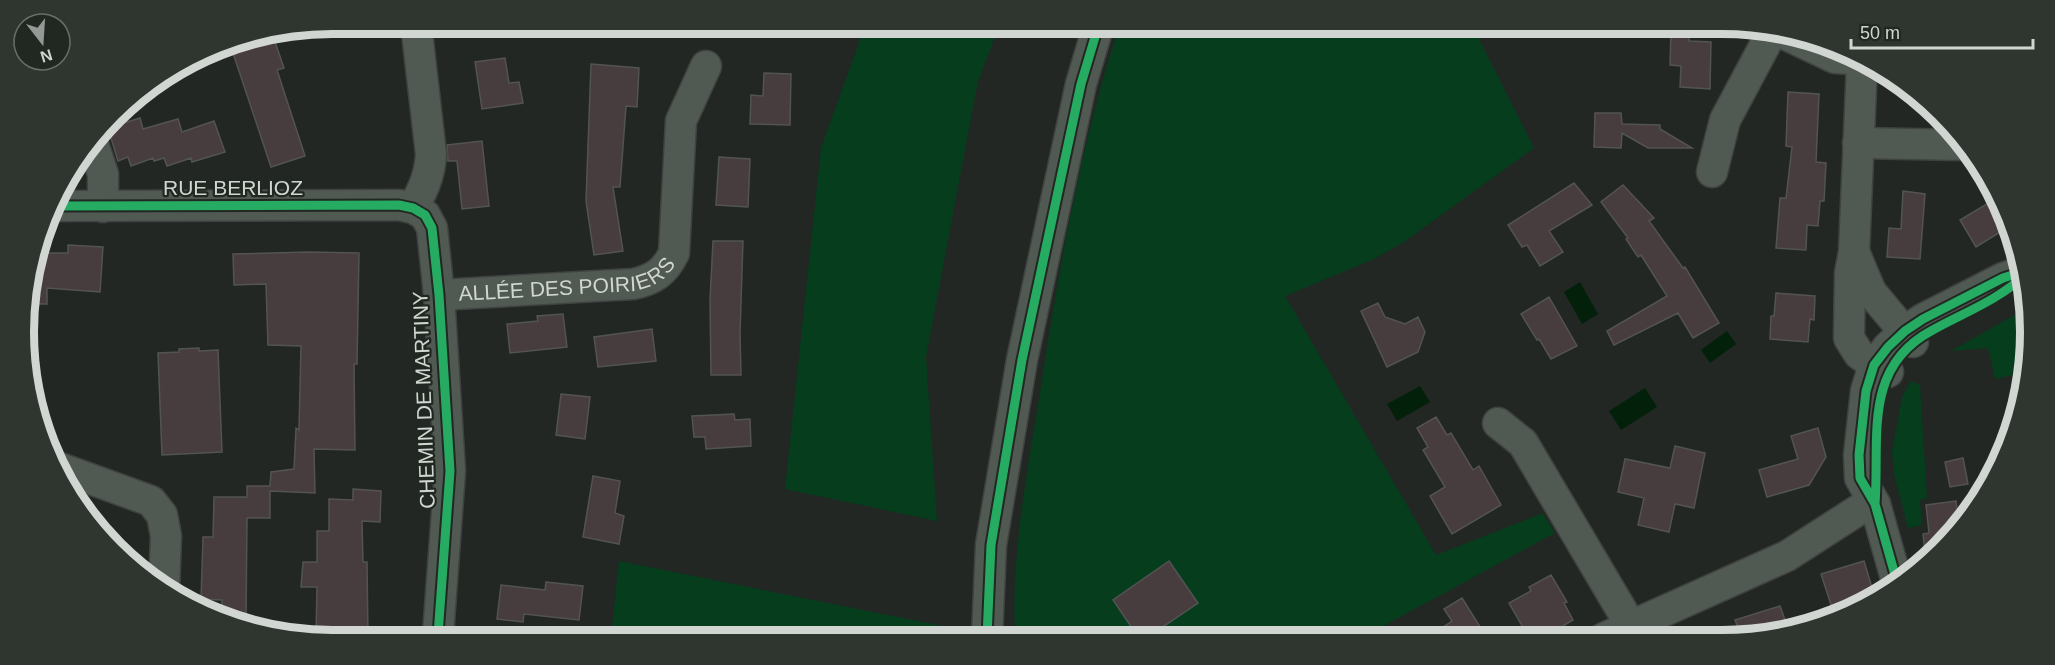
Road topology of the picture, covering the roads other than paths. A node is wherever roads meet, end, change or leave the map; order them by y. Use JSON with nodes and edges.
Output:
{"nodes":[{"id":1,"x":417,"y":34,"type":"edge"},
{"id":2,"x":1096,"y":34,"type":"edge"},
{"id":3,"x":1770,"y":38,"type":"edge"},
{"id":4,"x":1816,"y":49,"type":"edge"},
{"id":5,"x":1839,"y":58,"type":"edge"},
{"id":6,"x":706,"y":66,"type":"dead end"},
{"id":7,"x":1862,"y":69,"type":"edge"},
{"id":8,"x":1858,"y":143,"type":"junction"},
{"id":9,"x":1954,"y":145,"type":"edge"},
{"id":10,"x":96,"y":152,"type":"edge"},
{"id":11,"x":1713,"y":172,"type":"dead end"},
{"id":12,"x":63,"y":206,"type":"edge"},
{"id":13,"x":103,"y":207,"type":"junction"},
{"id":14,"x":413,"y":208,"type":"junction"},
{"id":15,"x":1854,"y":252,"type":"junction"},
{"id":16,"x":2016,"y":282,"type":"edge"},
{"id":17,"x":439,"y":295,"type":"junction"},
{"id":18,"x":1878,"y":302,"type":"junction"},
{"id":19,"x":1850,"y":312,"type":"junction"},
{"id":20,"x":1909,"y":336,"type":"junction"},
{"id":21,"x":1881,"y":369,"type":"junction"},
{"id":22,"x":1498,"y":423,"type":"dead end"},
{"id":23,"x":69,"y":471,"type":"edge"},
{"id":24,"x":1875,"y":504,"type":"junction"},
{"id":25,"x":1895,"y":575,"type":"edge"},
{"id":26,"x":164,"y":578,"type":"edge"},
{"id":27,"x":438,"y":630,"type":"edge"},
{"id":28,"x":987,"y":630,"type":"edge"},
{"id":29,"x":1616,"y":630,"type":"edge"},
{"id":30,"x":1621,"y":630,"type":"edge"}],
"edges":[{"from":1,"to":14,"type":"street"},
{"from":2,"to":28,"type":"street"},
{"from":3,"to":11,"type":"street"},
{"from":4,"to":5,"type":"street"},
{"from":6,"to":17,"type":"street","name":"ALLÉE DES POIRIERS"},
{"from":7,"to":8,"type":"street"},
{"from":8,"to":9,"type":"street"},
{"from":8,"to":15,"type":"street"},
{"from":10,"to":13,"type":"street"},
{"from":12,"to":13,"type":"street","name":"RUE BERLIOZ"},
{"from":13,"to":14,"type":"street","name":"RUE BERLIOZ"},
{"from":14,"to":17,"type":"street","name":"CHEMIN DE MARTINY"},
{"from":15,"to":18,"type":"street"},
{"from":15,"to":19,"type":"street"},
{"from":16,"to":20,"type":"street"},
{"from":17,"to":27,"type":"street","name":"CHEMIN DE MARTINY"},
{"from":18,"to":19,"type":"street"},
{"from":18,"to":20,"type":"street"},
{"from":19,"to":21,"type":"street"},
{"from":20,"to":21,"type":"street"},
{"from":21,"to":24,"type":"street"},
{"from":22,"to":29,"type":"street"},
{"from":23,"to":26,"type":"street"},
{"from":24,"to":25,"type":"street"},
{"from":24,"to":30,"type":"street"}]}
